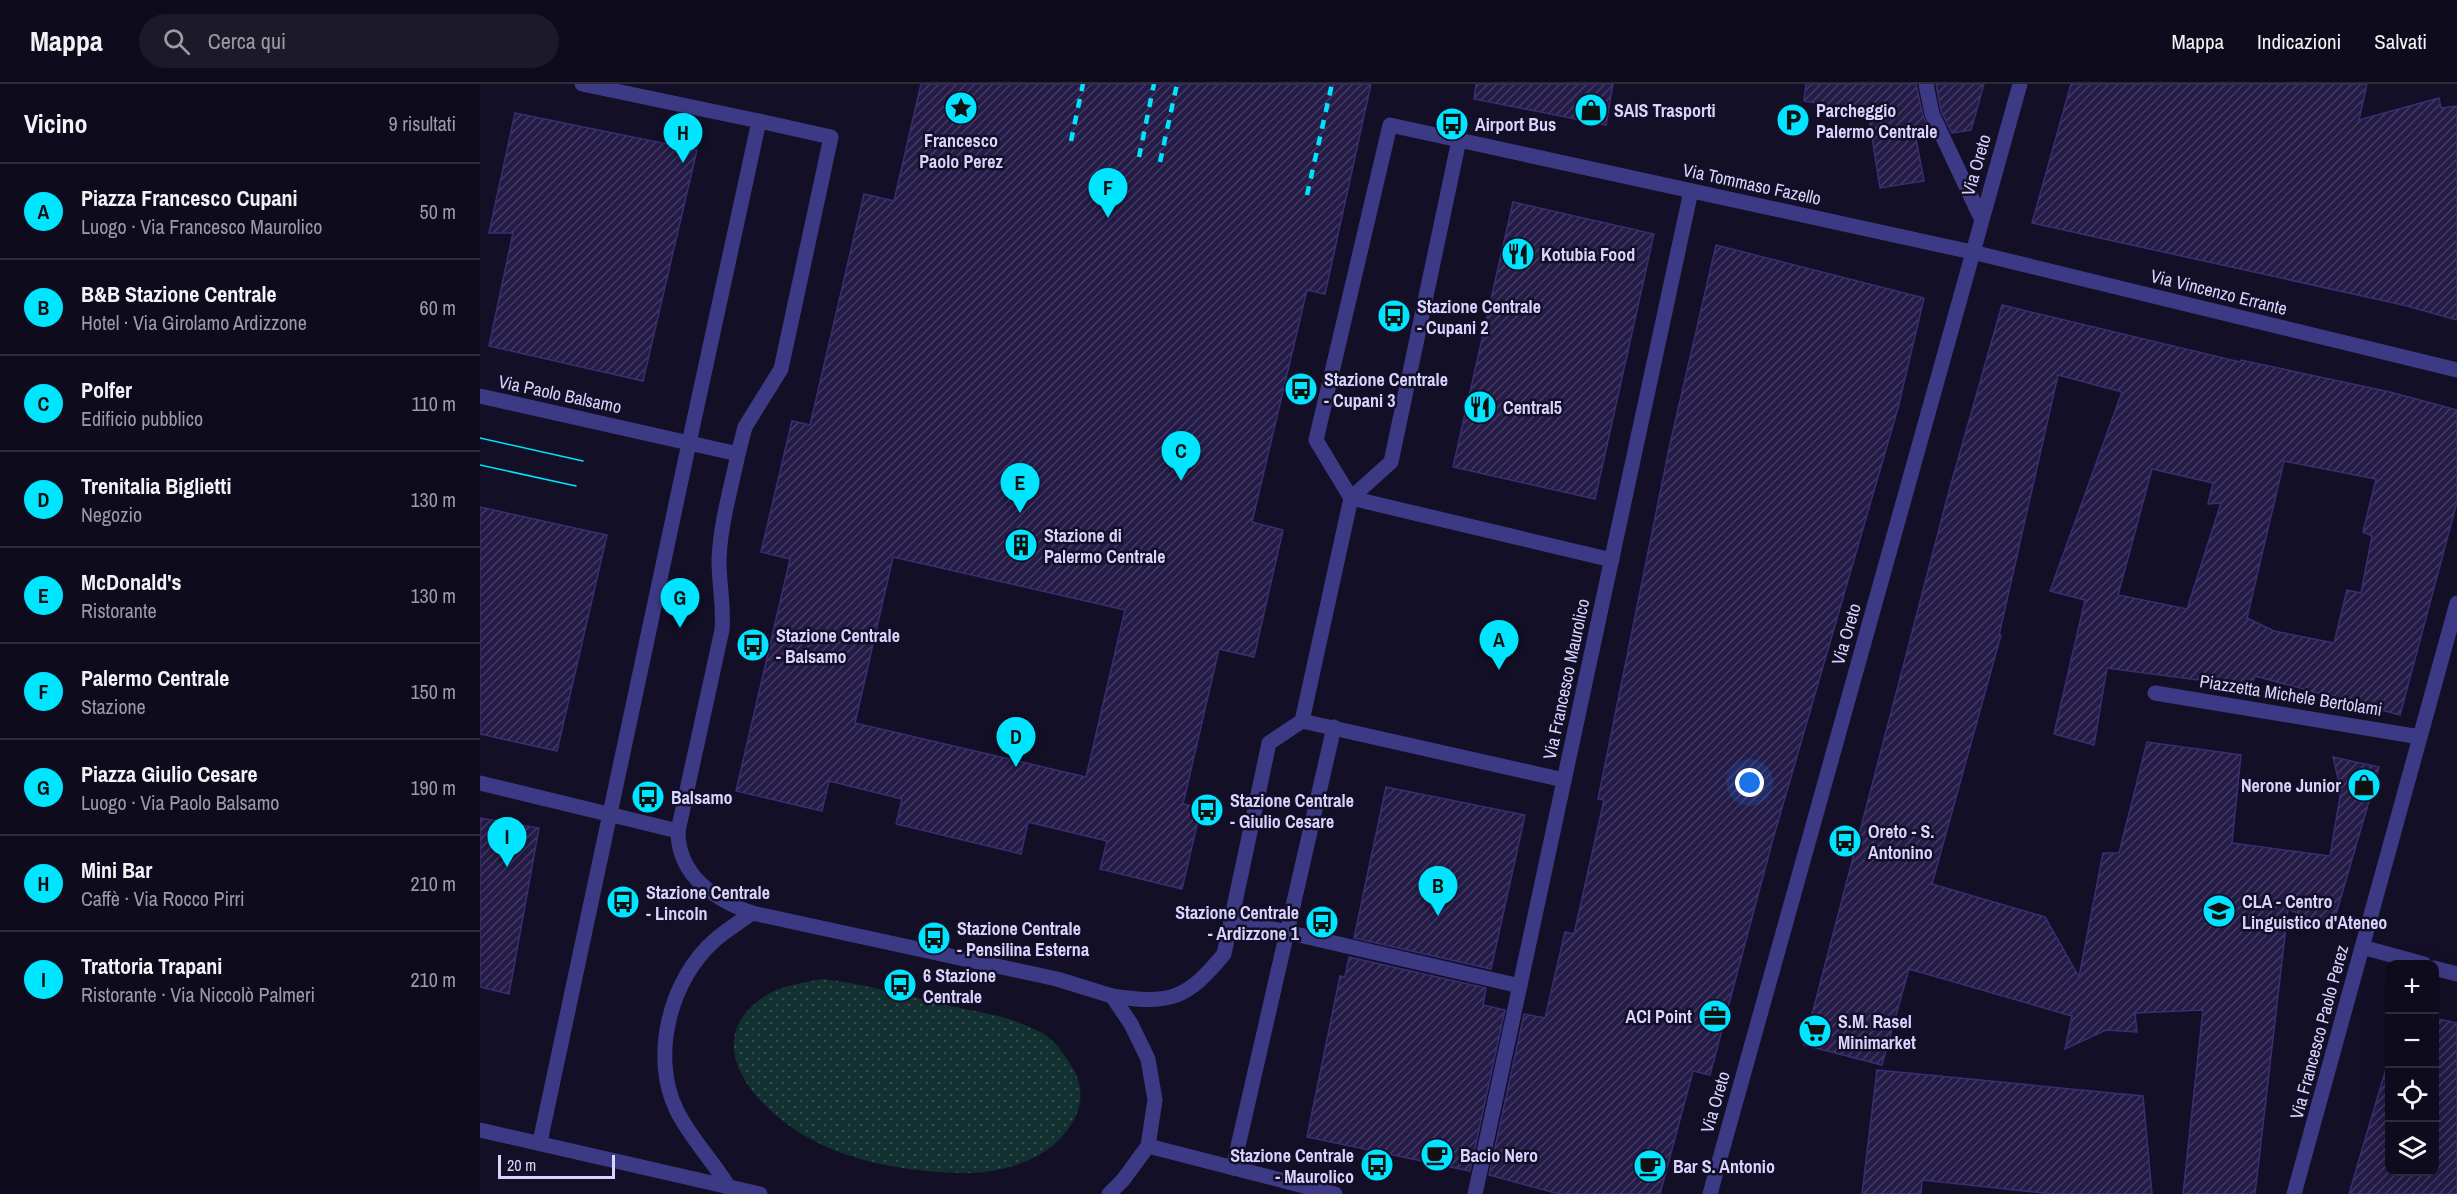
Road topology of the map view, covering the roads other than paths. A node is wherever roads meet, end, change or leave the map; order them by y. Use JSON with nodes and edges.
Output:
{"nodes":[{"id":1,"x":582,"y":84,"type":"edge"},
{"id":2,"x":1926,"y":84,"type":"edge"},
{"id":3,"x":2020,"y":84,"type":"edge"},
{"id":4,"x":759,"y":121,"type":"junction"},
{"id":5,"x":1459,"y":140,"type":"junction"},
{"id":6,"x":1691,"y":191,"type":"junction"},
{"id":7,"x":1981,"y":218,"type":"junction"},
{"id":8,"x":1972,"y":252,"type":"junction"},
{"id":9,"x":2457,"y":370,"type":"edge"},
{"id":10,"x":480,"y":396,"type":"edge"},
{"id":11,"x":689,"y":443,"type":"junction"},
{"id":12,"x":738,"y":454,"type":"junction"},
{"id":13,"x":1351,"y":498,"type":"junction"},
{"id":14,"x":1612,"y":560,"type":"junction"},
{"id":15,"x":2457,"y":603,"type":"edge"},
{"id":16,"x":2155,"y":693,"type":"dead end"},
{"id":17,"x":1302,"y":721,"type":"junction"},
{"id":18,"x":1334,"y":727,"type":"junction"},
{"id":19,"x":2420,"y":737,"type":"junction"},
{"id":20,"x":1564,"y":780,"type":"junction"},
{"id":21,"x":480,"y":783,"type":"edge"},
{"id":22,"x":610,"y":815,"type":"junction"},
{"id":23,"x":678,"y":831,"type":"junction"},
{"id":24,"x":752,"y":913,"type":"junction"},
{"id":25,"x":1230,"y":919,"type":"junction"},
{"id":26,"x":1287,"y":931,"type":"junction"},
{"id":27,"x":2362,"y":947,"type":"junction"},
{"id":28,"x":2409,"y":960,"type":"edge"},
{"id":29,"x":2439,"y":969,"type":"edge"},
{"id":30,"x":2457,"y":974,"type":"edge"},
{"id":31,"x":1520,"y":986,"type":"junction"},
{"id":32,"x":1112,"y":996,"type":"junction"},
{"id":33,"x":480,"y":1130,"type":"edge"},
{"id":34,"x":540,"y":1142,"type":"junction"},
{"id":35,"x":1148,"y":1146,"type":"junction"},
{"id":36,"x":1233,"y":1168,"type":"junction"},
{"id":37,"x":730,"y":1190,"type":"edge"},
{"id":38,"x":760,"y":1194,"type":"edge"},
{"id":39,"x":1109,"y":1194,"type":"edge"},
{"id":40,"x":1335,"y":1194,"type":"edge"},
{"id":41,"x":1475,"y":1194,"type":"edge"},
{"id":42,"x":1710,"y":1194,"type":"edge"},
{"id":43,"x":2294,"y":1194,"type":"edge"}],
"edges":[{"from":1,"to":4,"type":"street"},
{"from":2,"to":7,"type":"street"},
{"from":3,"to":7,"type":"street","name":"Via Oreto"},
{"from":4,"to":11,"type":"street"},
{"from":4,"to":12,"type":"street"},
{"from":5,"to":6,"type":"street","name":"Via Tommaso Fazello"},
{"from":5,"to":13,"type":"street"},
{"from":5,"to":13,"type":"street","name":"Via Tommaso Fazello"},
{"from":6,"to":8,"type":"street","name":"Via Tommaso Fazello"},
{"from":6,"to":14,"type":"street","name":"Via Francesco Maurolico"},
{"from":7,"to":8,"type":"street","name":"Via Oreto"},
{"from":8,"to":9,"type":"street","name":"Via Vincenzo Errante"},
{"from":8,"to":42,"type":"street","name":"Via Oreto"},
{"from":10,"to":11,"type":"street","name":"Via Paolo Balsamo"},
{"from":11,"to":12,"type":"street","name":"Via Paolo Balsamo"},
{"from":11,"to":22,"type":"street"},
{"from":12,"to":23,"type":"street"},
{"from":13,"to":14,"type":"street"},
{"from":13,"to":17,"type":"street"},
{"from":14,"to":20,"type":"street","name":"Via Francesco Maurolico"},
{"from":15,"to":19,"type":"street","name":"Via Francesco Paolo Perez"},
{"from":16,"to":19,"type":"street","name":"Piazzetta Michele Bertolami"},
{"from":17,"to":18,"type":"street"},
{"from":17,"to":25,"type":"street"},
{"from":18,"to":20,"type":"street"},
{"from":18,"to":26,"type":"street"},
{"from":19,"to":27,"type":"street","name":"Via Francesco Paolo Perez"},
{"from":20,"to":31,"type":"street","name":"Via Francesco Maurolico"},
{"from":21,"to":22,"type":"street"},
{"from":22,"to":23,"type":"street"},
{"from":22,"to":34,"type":"street"},
{"from":23,"to":24,"type":"street"},
{"from":24,"to":32,"type":"street"},
{"from":24,"to":37,"type":"street"},
{"from":25,"to":26,"type":"street"},
{"from":25,"to":32,"type":"street"},
{"from":26,"to":31,"type":"street"},
{"from":26,"to":36,"type":"street"},
{"from":27,"to":28,"type":"street"},
{"from":27,"to":43,"type":"street","name":"Via Francesco Paolo Perez"},
{"from":29,"to":30,"type":"street"},
{"from":31,"to":41,"type":"street","name":"Via Francesco Maurolico"},
{"from":32,"to":35,"type":"street"},
{"from":33,"to":34,"type":"street"},
{"from":34,"to":37,"type":"street"},
{"from":35,"to":36,"type":"street"},
{"from":35,"to":39,"type":"street"},
{"from":36,"to":40,"type":"street"},
{"from":37,"to":38,"type":"street"}]}
